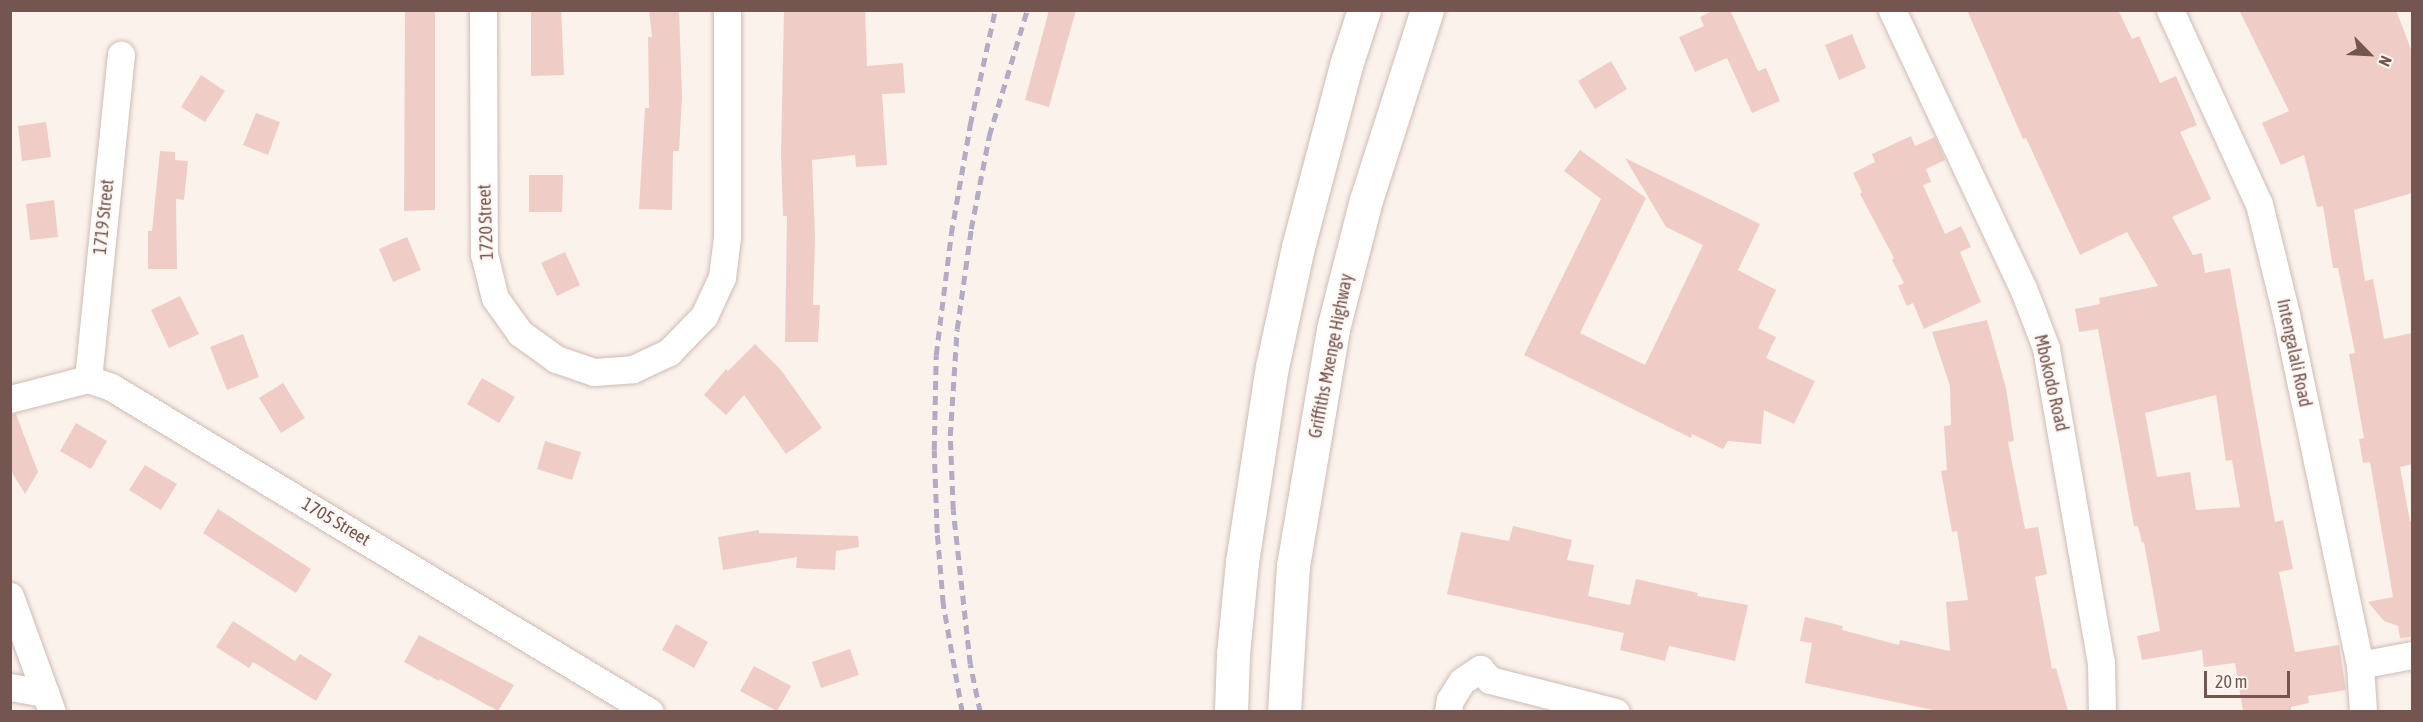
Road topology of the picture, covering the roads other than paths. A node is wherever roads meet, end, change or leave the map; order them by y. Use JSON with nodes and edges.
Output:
{"nodes":[{"id":1,"x":483,"y":10,"type":"edge"},
{"id":2,"x":727,"y":10,"type":"edge"},
{"id":3,"x":1364,"y":10,"type":"edge"},
{"id":4,"x":1427,"y":10,"type":"edge"},
{"id":5,"x":1892,"y":10,"type":"edge"},
{"id":6,"x":2170,"y":10,"type":"edge"},
{"id":7,"x":121,"y":56,"type":"dead end"},
{"id":8,"x":88,"y":379,"type":"junction"},
{"id":9,"x":10,"y":399,"type":"edge"},
{"id":10,"x":10,"y":596,"type":"edge"},
{"id":11,"x":2412,"y":655,"type":"edge"},
{"id":12,"x":2360,"y":665,"type":"junction"},
{"id":13,"x":10,"y":687,"type":"edge"},
{"id":14,"x":49,"y":702,"type":"edge"},
{"id":15,"x":650,"y":711,"type":"edge"},
{"id":16,"x":1231,"y":711,"type":"edge"},
{"id":17,"x":1284,"y":711,"type":"edge"},
{"id":18,"x":1448,"y":711,"type":"edge"},
{"id":19,"x":1616,"y":711,"type":"edge"},
{"id":20,"x":2102,"y":711,"type":"edge"},
{"id":21,"x":2363,"y":711,"type":"edge"}],
"edges":[{"from":1,"to":2,"type":"street","name":"1720 Street"},
{"from":3,"to":16,"type":"street"},
{"from":4,"to":17,"type":"street","name":"Griffiths Mxenge Highway"},
{"from":5,"to":20,"type":"street","name":"Mbokodo Road"},
{"from":6,"to":12,"type":"street","name":"Intengalali Road"},
{"from":7,"to":8,"type":"street","name":"1719 Street"},
{"from":8,"to":9,"type":"street"},
{"from":8,"to":15,"type":"street","name":"1705 Street"},
{"from":10,"to":14,"type":"street"},
{"from":11,"to":12,"type":"street"},
{"from":12,"to":21,"type":"street","name":"Intengalali Road"},
{"from":13,"to":14,"type":"street"},
{"from":18,"to":19,"type":"street"}]}
